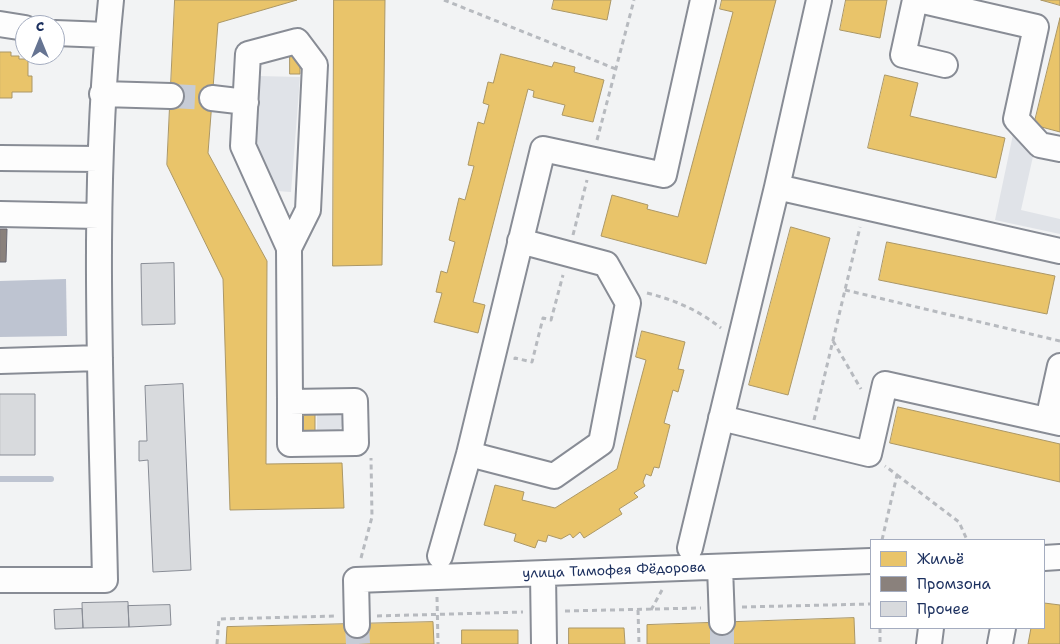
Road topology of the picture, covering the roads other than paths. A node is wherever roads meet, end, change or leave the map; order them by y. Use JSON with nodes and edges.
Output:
{"nodes":[{"id":1,"x":111,"y":0,"type":"edge"},
{"id":2,"x":704,"y":0,"type":"edge"},
{"id":3,"x":819,"y":0,"type":"edge"},
{"id":4,"x":915,"y":0,"type":"edge"},
{"id":5,"x":919,"y":0,"type":"edge"},
{"id":6,"x":0,"y":24,"type":"edge"},
{"id":7,"x":15,"y":26,"type":"edge"},
{"id":8,"x":65,"y":33,"type":"edge"},
{"id":9,"x":108,"y":34,"type":"junction"},
{"id":10,"x":945,"y":65,"type":"dead end"},
{"id":11,"x":102,"y":94,"type":"junction"},
{"id":12,"x":171,"y":96,"type":"tunnel mouth"},
{"id":13,"x":212,"y":98,"type":"tunnel mouth"},
{"id":14,"x":246,"y":102,"type":"junction"},
{"id":15,"x":1060,"y":149,"type":"edge"},
{"id":16,"x":0,"y":158,"type":"edge"},
{"id":17,"x":99,"y":159,"type":"junction"},
{"id":18,"x":777,"y":187,"type":"junction"},
{"id":19,"x":0,"y":214,"type":"edge"},
{"id":20,"x":99,"y":216,"type":"junction"},
{"id":21,"x":520,"y":241,"type":"junction"},
{"id":22,"x":289,"y":248,"type":"junction"},
{"id":23,"x":1060,"y":251,"type":"edge"},
{"id":24,"x":100,"y":358,"type":"junction"},
{"id":25,"x":0,"y":362,"type":"edge"},
{"id":26,"x":1060,"y":366,"type":"edge"},
{"id":27,"x":290,"y":402,"type":"junction"},
{"id":28,"x":721,"y":418,"type":"junction"},
{"id":29,"x":1054,"y":421,"type":"edge"},
{"id":30,"x":469,"y":454,"type":"junction"},
{"id":31,"x":690,"y":548,"type":"dead end"},
{"id":32,"x":440,"y":556,"type":"dead end"},
{"id":33,"x":1060,"y":557,"type":"edge"},
{"id":34,"x":1045,"y":558,"type":"edge"},
{"id":35,"x":870,"y":561,"type":"edge"},
{"id":36,"x":720,"y":567,"type":"junction"},
{"id":37,"x":543,"y":574,"type":"junction"},
{"id":38,"x":0,"y":580,"type":"edge"},
{"id":39,"x":728,"y":615,"type":"tunnel mouth"},
{"id":40,"x":349,"y":620,"type":"tunnel mouth"},
{"id":41,"x":931,"y":629,"type":"edge"},
{"id":42,"x":1003,"y":629,"type":"edge"},
{"id":43,"x":544,"y":644,"type":"edge"},
{"id":44,"x":929,"y":644,"type":"edge"},
{"id":45,"x":1000,"y":644,"type":"edge"}],
"edges":[{"from":1,"to":9,"type":"street"},
{"from":2,"to":21,"type":"street"},
{"from":3,"to":18,"type":"street"},
{"from":4,"to":10,"type":"street"},
{"from":5,"to":15,"type":"street"},
{"from":6,"to":7,"type":"street"},
{"from":8,"to":9,"type":"street"},
{"from":9,"to":11,"type":"street"},
{"from":11,"to":12,"type":"street"},
{"from":11,"to":17,"type":"street"},
{"from":13,"to":14,"type":"street"},
{"from":14,"to":22,"type":"street"},
{"from":14,"to":22,"type":"street"},
{"from":16,"to":17,"type":"street"},
{"from":17,"to":20,"type":"street"},
{"from":18,"to":23,"type":"street"},
{"from":18,"to":28,"type":"street"},
{"from":19,"to":20,"type":"street"},
{"from":20,"to":24,"type":"street"},
{"from":21,"to":30,"type":"street"},
{"from":21,"to":30,"type":"street"},
{"from":22,"to":27,"type":"street"},
{"from":24,"to":25,"type":"street"},
{"from":24,"to":38,"type":"street"},
{"from":26,"to":29,"type":"street"},
{"from":27,"to":27,"type":"street"},
{"from":28,"to":29,"type":"street"},
{"from":28,"to":31,"type":"street"},
{"from":30,"to":32,"type":"street"},
{"from":33,"to":34,"type":"street"},
{"from":35,"to":36,"type":"street","name":"улица Тимофея Фёдорова"},
{"from":36,"to":37,"type":"street","name":"улица Тимофея Фёдорова"},
{"from":36,"to":39,"type":"street"},
{"from":37,"to":40,"type":"street","name":"улица Тимофея Фёдорова"},
{"from":37,"to":43,"type":"street"},
{"from":41,"to":44,"type":"street"},
{"from":42,"to":45,"type":"street"}]}
